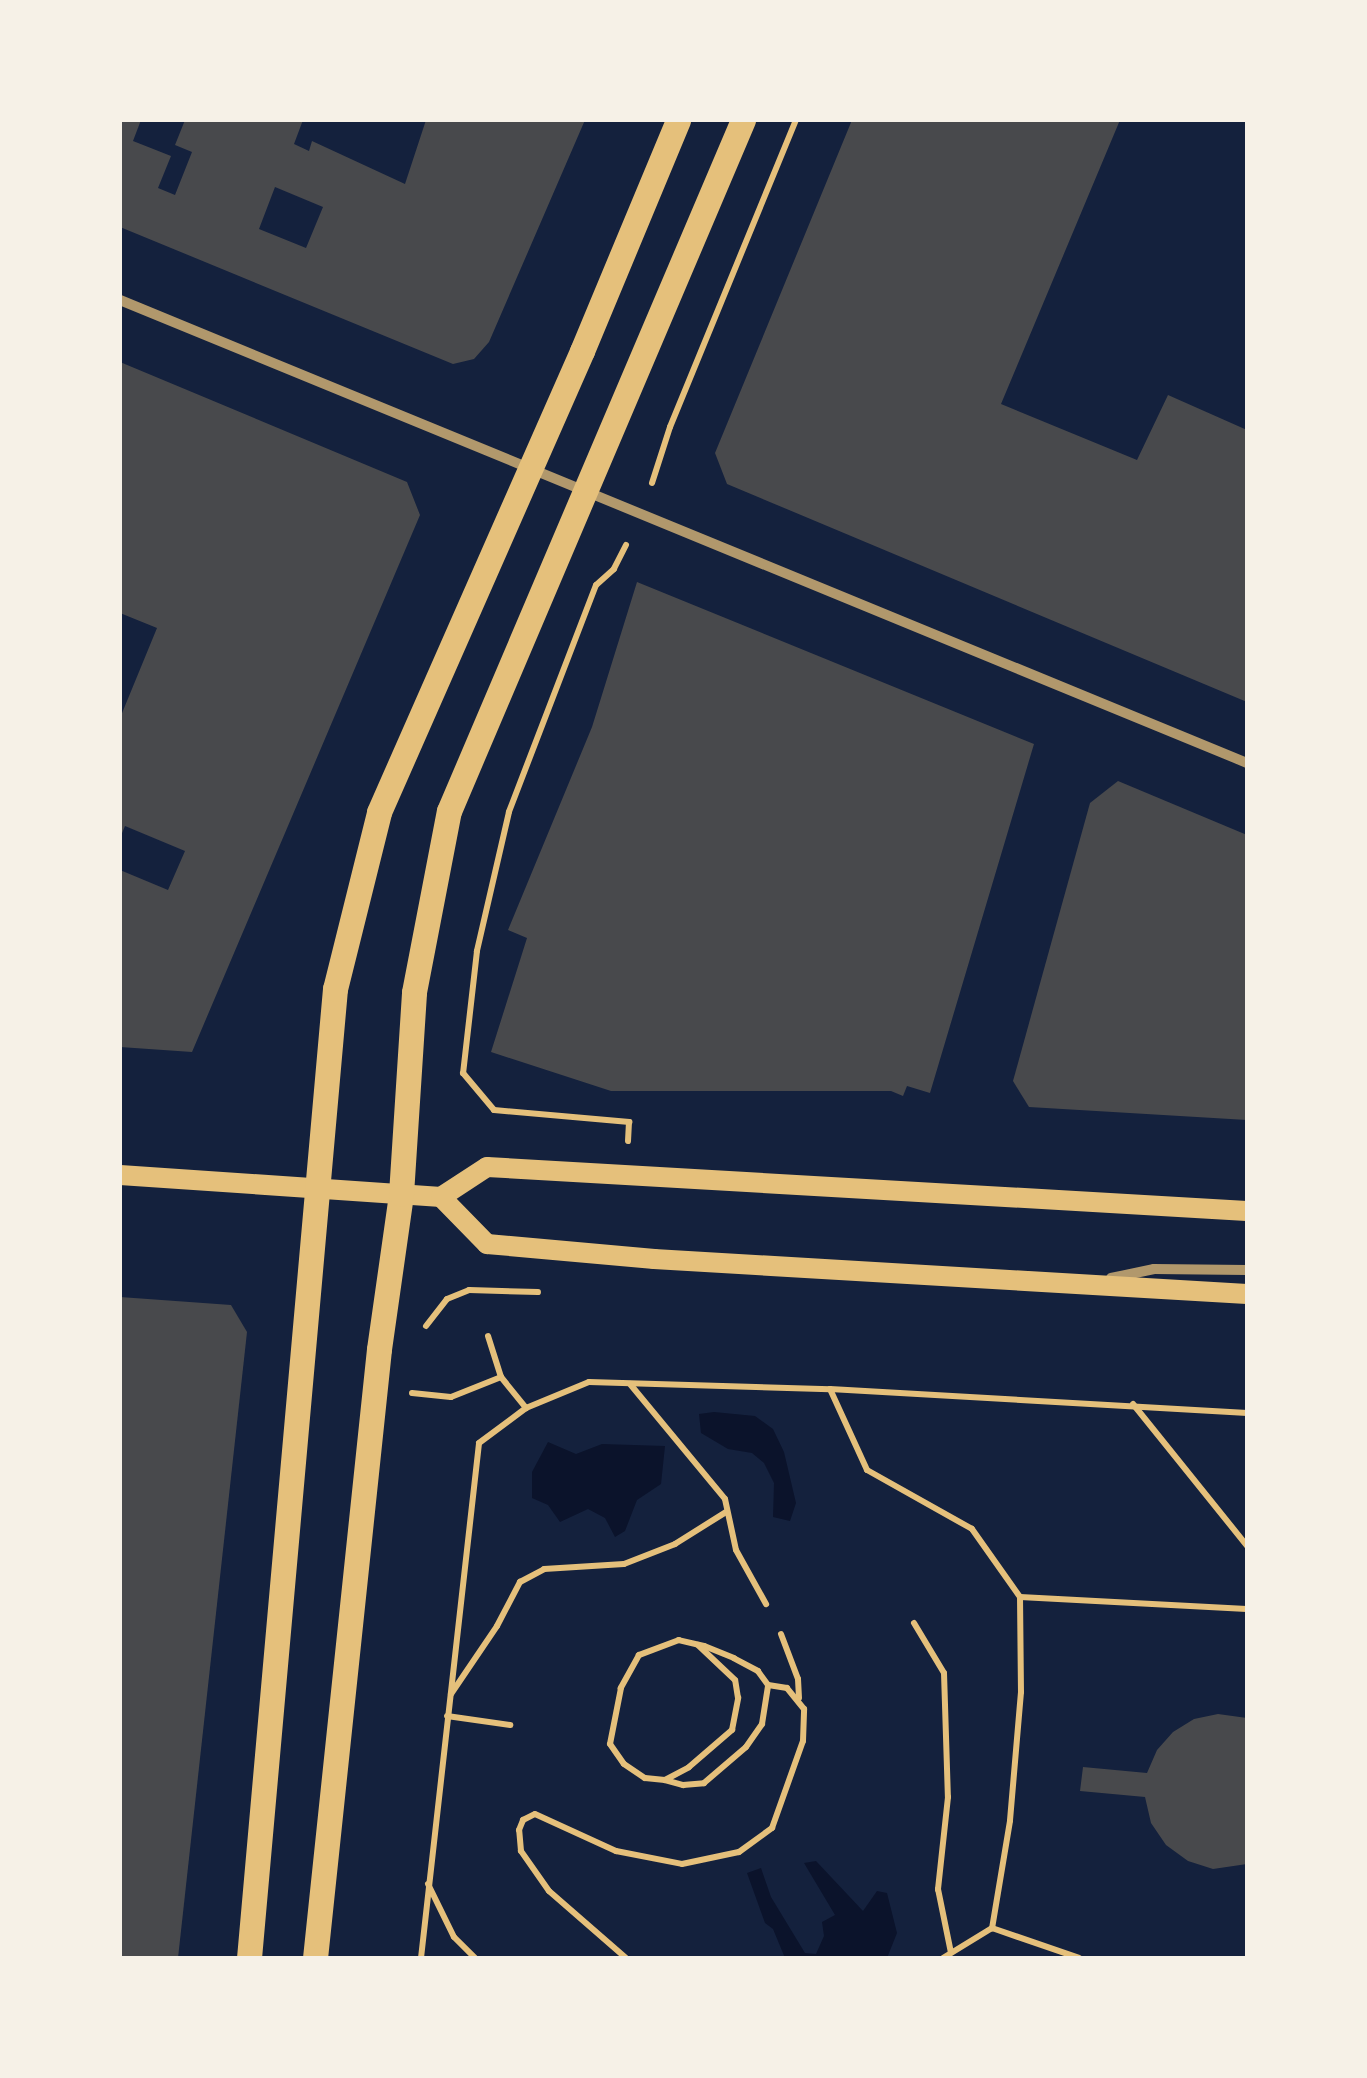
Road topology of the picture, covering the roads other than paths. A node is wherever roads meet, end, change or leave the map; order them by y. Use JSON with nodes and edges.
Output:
{"nodes":[{"id":1,"x":678,"y":120,"type":"edge"},
{"id":2,"x":743,"y":120,"type":"edge"},
{"id":3,"x":120,"y":300,"type":"edge"},
{"id":4,"x":531,"y":470,"type":"junction"},
{"id":5,"x":587,"y":492,"type":"junction"},
{"id":6,"x":1247,"y":764,"type":"edge"},
{"id":7,"x":120,"y":1176,"type":"edge"},
{"id":8,"x":318,"y":1188,"type":"junction"},
{"id":9,"x":401,"y":1194,"type":"junction"},
{"id":10,"x":441,"y":1197,"type":"junction"},
{"id":11,"x":1247,"y":1211,"type":"edge"},
{"id":12,"x":1247,"y":1270,"type":"edge"},
{"id":13,"x":1085,"y":1284,"type":"junction"},
{"id":14,"x":1247,"y":1294,"type":"edge"},
{"id":15,"x":250,"y":1958,"type":"edge"},
{"id":16,"x":315,"y":1958,"type":"edge"}],
"edges":[{"from":1,"to":4,"type":"main road"},
{"from":2,"to":5,"type":"main road"},
{"from":3,"to":4,"type":"street"},
{"from":4,"to":5,"type":"street"},
{"from":4,"to":8,"type":"main road"},
{"from":5,"to":6,"type":"street"},
{"from":5,"to":9,"type":"main road"},
{"from":7,"to":8,"type":"main road"},
{"from":8,"to":9,"type":"main road"},
{"from":8,"to":15,"type":"main road"},
{"from":9,"to":10,"type":"main road"},
{"from":9,"to":16,"type":"main road"},
{"from":10,"to":11,"type":"main road"},
{"from":10,"to":13,"type":"main road"},
{"from":12,"to":13,"type":"street"},
{"from":13,"to":14,"type":"main road"}]}
